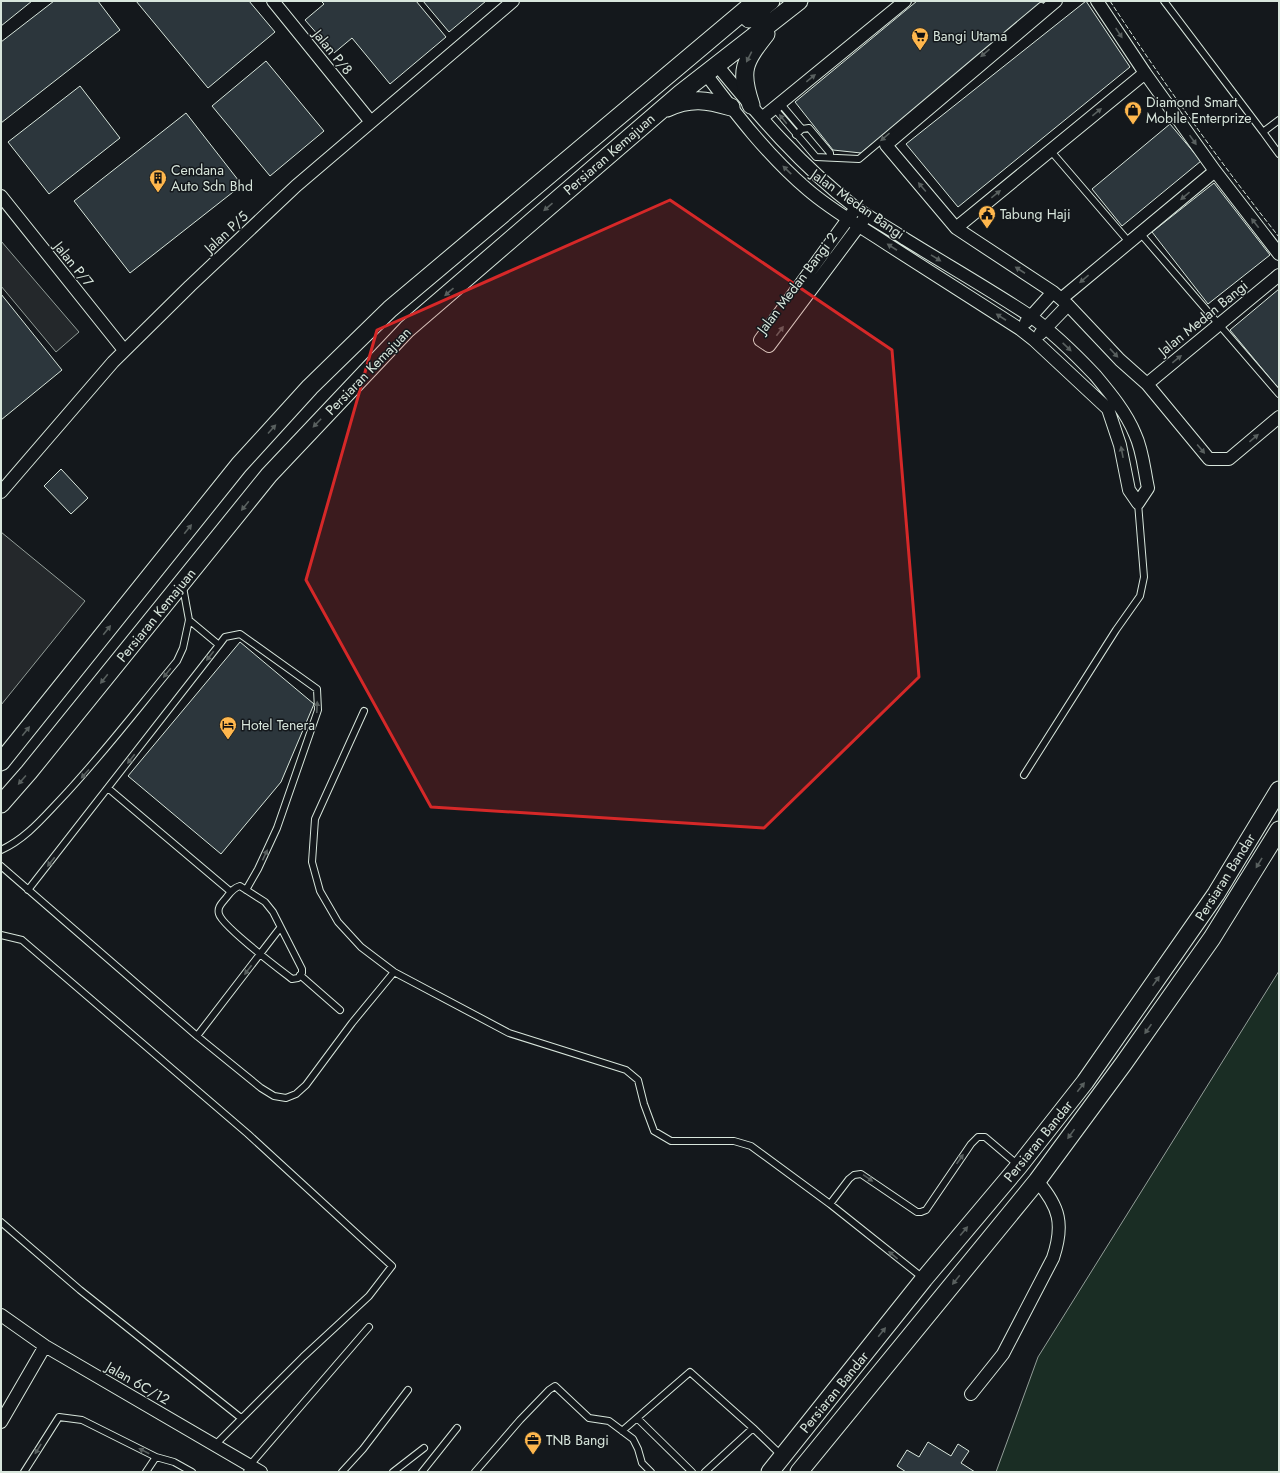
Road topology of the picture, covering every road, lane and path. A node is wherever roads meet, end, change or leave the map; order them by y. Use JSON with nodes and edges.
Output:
{"nodes":[{"id":1,"x":273,"y":1,"type":"edge"},
{"id":2,"x":513,"y":1,"type":"edge"},
{"id":3,"x":756,"y":1,"type":"edge"},
{"id":4,"x":771,"y":1,"type":"edge"},
{"id":5,"x":799,"y":1,"type":"edge"},
{"id":6,"x":905,"y":1,"type":"edge"},
{"id":7,"x":1047,"y":1,"type":"edge"},
{"id":8,"x":1056,"y":1,"type":"edge"},
{"id":9,"x":1097,"y":1,"type":"edge"},
{"id":10,"x":1164,"y":1,"type":"edge"},
{"id":11,"x":781,"y":15,"type":"junction"},
{"id":12,"x":710,"y":66,"type":"junction"},
{"id":13,"x":1145,"y":73,"type":"junction"},
{"id":14,"x":751,"y":105,"type":"junction"},
{"id":15,"x":777,"y":106,"type":"junction"},
{"id":16,"x":731,"y":107,"type":"junction"},
{"id":17,"x":655,"y":114,"type":"junction"},
{"id":18,"x":762,"y":118,"type":"junction"},
{"id":19,"x":1279,"y":120,"type":"edge"},
{"id":20,"x":371,"y":122,"type":"junction"},
{"id":21,"x":802,"y":129,"type":"junction"},
{"id":22,"x":794,"y":132,"type":"junction"},
{"id":23,"x":1263,"y":132,"type":"junction"},
{"id":24,"x":781,"y":139,"type":"junction"},
{"id":25,"x":580,"y":149,"type":"junction"},
{"id":26,"x":1050,"y":150,"type":"junction"},
{"id":27,"x":1279,"y":154,"type":"edge"},
{"id":28,"x":830,"y":157,"type":"junction"},
{"id":29,"x":1215,"y":171,"type":"junction"},
{"id":30,"x":1,"y":196,"type":"edge"},
{"id":31,"x":856,"y":208,"type":"junction"},
{"id":32,"x":867,"y":215,"type":"junction"},
{"id":33,"x":848,"y":219,"type":"junction"},
{"id":34,"x":859,"y":226,"type":"junction"},
{"id":35,"x":956,"y":228,"type":"junction"},
{"id":36,"x":1140,"y":233,"type":"junction"},
{"id":37,"x":1129,"y":242,"type":"junction"},
{"id":38,"x":1279,"y":254,"type":"edge"},
{"id":39,"x":1279,"y":275,"type":"edge"},
{"id":40,"x":1060,"y":298,"type":"junction"},
{"id":41,"x":1030,"y":317,"type":"junction"},
{"id":42,"x":1219,"y":324,"type":"junction"},
{"id":43,"x":1045,"y":328,"type":"junction"},
{"id":44,"x":1020,"y":329,"type":"junction"},
{"id":45,"x":1034,"y":340,"type":"junction"},
{"id":46,"x":124,"y":350,"type":"junction"},
{"id":47,"x":1147,"y":384,"type":"junction"},
{"id":48,"x":1279,"y":394,"type":"edge"},
{"id":49,"x":1279,"y":417,"type":"edge"},
{"id":50,"x":1,"y":492,"type":"edge"},
{"id":51,"x":1138,"y":503,"type":"junction"},
{"id":52,"x":182,"y":584,"type":"junction"},
{"id":53,"x":189,"y":620,"type":"junction"},
{"id":54,"x":219,"y":645,"type":"junction"},
{"id":55,"x":364,"y":711,"type":"dead end"},
{"id":56,"x":1,"y":762,"type":"edge"},
{"id":57,"x":1024,"y":775,"type":"dead end"},
{"id":58,"x":108,"y":788,"type":"junction"},
{"id":59,"x":1279,"y":790,"type":"edge"},
{"id":60,"x":1,"y":804,"type":"edge"},
{"id":61,"x":1279,"y":830,"type":"edge"},
{"id":62,"x":1,"y":850,"type":"edge"},
{"id":63,"x":1,"y":866,"type":"edge"},
{"id":64,"x":28,"y":890,"type":"junction"},
{"id":65,"x":246,"y":890,"type":"junction"},
{"id":66,"x":231,"y":892,"type":"junction"},
{"id":67,"x":280,"y":928,"type":"junction"},
{"id":68,"x":1,"y":935,"type":"edge"},
{"id":69,"x":260,"y":954,"type":"junction"},
{"id":70,"x":394,"y":972,"type":"junction"},
{"id":71,"x":300,"y":976,"type":"junction"},
{"id":72,"x":340,"y":1010,"type":"dead end"},
{"id":73,"x":197,"y":1036,"type":"junction"},
{"id":74,"x":1019,"y":1166,"type":"junction"},
{"id":75,"x":1037,"y":1181,"type":"junction"},
{"id":76,"x":830,"y":1204,"type":"junction"},
{"id":77,"x":1,"y":1222,"type":"edge"},
{"id":78,"x":924,"y":1279,"type":"junction"},
{"id":79,"x":1,"y":1315,"type":"edge"},
{"id":80,"x":369,"y":1327,"type":"dead end"},
{"id":81,"x":45,"y":1346,"type":"junction"},
{"id":82,"x":408,"y":1390,"type":"dead end"},
{"id":83,"x":971,"y":1394,"type":"dead end"},
{"id":84,"x":241,"y":1418,"type":"junction"},
{"id":85,"x":637,"y":1418,"type":"junction"},
{"id":86,"x":1,"y":1422,"type":"edge"},
{"id":87,"x":457,"y":1428,"type":"dead end"},
{"id":88,"x":752,"y":1428,"type":"junction"},
{"id":89,"x":622,"y":1431,"type":"junction"},
{"id":90,"x":215,"y":1445,"type":"junction"},
{"id":91,"x":424,"y":1448,"type":"dead end"},
{"id":92,"x":156,"y":1457,"type":"junction"},
{"id":93,"x":782,"y":1457,"type":"junction"},
{"id":94,"x":248,"y":1469,"type":"edge"},
{"id":95,"x":24,"y":1472,"type":"edge"},
{"id":96,"x":146,"y":1472,"type":"edge"},
{"id":97,"x":192,"y":1472,"type":"edge"},
{"id":98,"x":262,"y":1472,"type":"edge"},
{"id":99,"x":342,"y":1472,"type":"edge"},
{"id":100,"x":393,"y":1472,"type":"edge"},
{"id":101,"x":422,"y":1472,"type":"edge"},
{"id":102,"x":476,"y":1472,"type":"edge"},
{"id":103,"x":651,"y":1472,"type":"edge"},
{"id":104,"x":692,"y":1472,"type":"edge"},
{"id":105,"x":705,"y":1472,"type":"edge"},
{"id":106,"x":770,"y":1472,"type":"edge"},
{"id":107,"x":799,"y":1472,"type":"edge"}],
"edges":[{"from":1,"to":20,"type":"street","name":"Jalan P/8"},
{"from":2,"to":20,"type":"street","name":"Jalan P/5"},
{"from":3,"to":25,"type":"main road","name":"Persiaran Kemajuan"},
{"from":4,"to":12,"type":"main road"},
{"from":5,"to":11,"type":"main road","name":"Persiaran Kemajuan"},
{"from":15,"to":6,"type":"street","one_way":true},
{"from":7,"to":28,"type":"lane","one_way":true},
{"from":35,"to":8,"type":"street","one_way":true},
{"from":9,"to":13,"type":"street","one_way":true},
{"from":10,"to":23,"type":"lane"},
{"from":11,"to":12,"type":"main road","name":"Persiaran Kemajuan"},
{"from":11,"to":14,"type":"main road","one_way":true},
{"from":12,"to":14,"type":"street","name":"Jalan Medan Bangi"},
{"from":12,"to":16,"type":"street","name":"Jalan Medan Bangi"},
{"from":12,"to":17,"type":"main road","name":"Persiaran Kemajuan"},
{"from":12,"to":25,"type":"main road"},
{"from":26,"to":13,"type":"street","one_way":true},
{"from":13,"to":29,"type":"street","one_way":true},
{"from":14,"to":18,"type":"street","name":"Jalan Medan Bangi"},
{"from":15,"to":18,"type":"street"},
{"from":15,"to":21,"type":"lane"},
{"from":22,"to":15,"type":"lane","one_way":true},
{"from":16,"to":17,"type":"main road"},
{"from":33,"to":16,"type":"street","name":"Jalan Medan Bangi","one_way":true},
{"from":17,"to":52,"type":"main road","name":"Persiaran Kemajuan","one_way":true},
{"from":18,"to":24,"type":"street","name":"Jalan Medan Bangi"},
{"from":19,"to":23,"type":"lane"},
{"from":20,"to":46,"type":"street","name":"Jalan P/5"},
{"from":21,"to":22,"type":"lane"},
{"from":21,"to":28,"type":"lane"},
{"from":22,"to":24,"type":"lane"},
{"from":22,"to":28,"type":"lane"},
{"from":23,"to":27,"type":"lane"},
{"from":24,"to":31,"type":"street","name":"Jalan Medan Bangi"},
{"from":56,"to":25,"type":"main road","name":"Persiaran Kemajuan","one_way":true},
{"from":35,"to":26,"type":"street","one_way":true},
{"from":26,"to":37,"type":"lane"},
{"from":29,"to":36,"type":"street","one_way":true},
{"from":38,"to":29,"type":"street","one_way":true},
{"from":30,"to":46,"type":"street","name":"Jalan P/7"},
{"from":31,"to":32,"type":"street","name":"Jalan Medan Bangi"},
{"from":31,"to":33,"type":"street","name":"Jalan Medan Bangi 2"},
{"from":32,"to":34,"type":"street","name":"Jalan Medan Bangi 2"},
{"from":32,"to":41,"type":"street","name":"Jalan Medan Bangi","one_way":true},
{"from":33,"to":34,"type":"street","name":"Jalan Medan Bangi"},
{"from":33,"to":34,"type":"street","name":"Jalan Medan Bangi 2","one_way":true},
{"from":44,"to":34,"type":"street","name":"Jalan Medan Bangi","one_way":true},
{"from":40,"to":35,"type":"street","one_way":true},
{"from":36,"to":37,"type":"street"},
{"from":36,"to":42,"type":"lane"},
{"from":37,"to":40,"type":"street","one_way":true},
{"from":39,"to":42,"type":"street","name":"Jalan Medan Bangi"},
{"from":40,"to":41,"type":"street"},
{"from":40,"to":43,"type":"street"},
{"from":40,"to":47,"type":"street","one_way":true},
{"from":41,"to":43,"type":"street","name":"Jalan Medan Bangi"},
{"from":41,"to":44,"type":"street"},
{"from":47,"to":42,"type":"street","name":"Jalan Medan Bangi","one_way":true},
{"from":42,"to":48,"type":"lane"},
{"from":43,"to":45,"type":"street"},
{"from":43,"to":51,"type":"street","name":"Jalan Medan Bangi","one_way":true},
{"from":44,"to":45,"type":"street","name":"Jalan Medan Bangi"},
{"from":51,"to":45,"type":"street","name":"Jalan Medan Bangi","one_way":true},
{"from":46,"to":50,"type":"street","name":"Jalan P/5"},
{"from":47,"to":49,"type":"street","one_way":true},
{"from":51,"to":57,"type":"lane"},
{"from":52,"to":53,"type":"lane"},
{"from":52,"to":60,"type":"main road","name":"Persiaran Kemajuan","one_way":true},
{"from":53,"to":54,"type":"lane"},
{"from":53,"to":62,"type":"lane","one_way":true},
{"from":54,"to":58,"type":"lane","one_way":true},
{"from":65,"to":54,"type":"lane","one_way":true},
{"from":55,"to":70,"type":"lane"},
{"from":58,"to":64,"type":"lane","one_way":true},
{"from":58,"to":66,"type":"lane"},
{"from":74,"to":59,"type":"main road","name":"Persiaran Bandar","one_way":true},
{"from":61,"to":75,"type":"main road","name":"Persiaran Bandar","one_way":true},
{"from":63,"to":64,"type":"lane"},
{"from":64,"to":73,"type":"lane"},
{"from":65,"to":66,"type":"lane"},
{"from":65,"to":67,"type":"lane"},
{"from":66,"to":69,"type":"lane"},
{"from":67,"to":69,"type":"lane"},
{"from":67,"to":71,"type":"lane"},
{"from":68,"to":84,"type":"lane"},
{"from":69,"to":71,"type":"lane"},
{"from":69,"to":73,"type":"lane","one_way":true},
{"from":70,"to":73,"type":"lane"},
{"from":70,"to":76,"type":"lane"},
{"from":71,"to":72,"type":"lane"},
{"from":76,"to":74,"type":"lane","one_way":true},
{"from":78,"to":74,"type":"main road","name":"Persiaran Bandar","one_way":true},
{"from":75,"to":83,"type":"street"},
{"from":75,"to":107,"type":"main road","name":"Persiaran Bandar","one_way":true},
{"from":78,"to":76,"type":"lane","one_way":true},
{"from":77,"to":84,"type":"lane"},
{"from":93,"to":78,"type":"main road","name":"Persiaran Bandar","one_way":true},
{"from":79,"to":81,"type":"street","name":"Jalan 6C/12"},
{"from":80,"to":94,"type":"lane"},
{"from":81,"to":86,"type":"street"},
{"from":81,"to":90,"type":"street","name":"Jalan 6C/12"},
{"from":82,"to":99,"type":"lane"},
{"from":84,"to":90,"type":"lane"},
{"from":85,"to":88,"type":"lane"},
{"from":85,"to":89,"type":"lane"},
{"from":85,"to":104,"type":"lane"},
{"from":87,"to":101,"type":"lane"},
{"from":88,"to":93,"type":"lane"},
{"from":88,"to":105,"type":"lane"},
{"from":89,"to":102,"type":"lane"},
{"from":89,"to":103,"type":"lane"},
{"from":90,"to":94,"type":"street","name":"Jalan 6C/12"},
{"from":91,"to":100,"type":"lane"},
{"from":92,"to":95,"type":"lane","one_way":true},
{"from":92,"to":96,"type":"lane"},
{"from":92,"to":97,"type":"lane"},
{"from":93,"to":106,"type":"main road","name":"Persiaran Bandar"},
{"from":94,"to":98,"type":"street","name":"Jalan 6C/12"}]}
